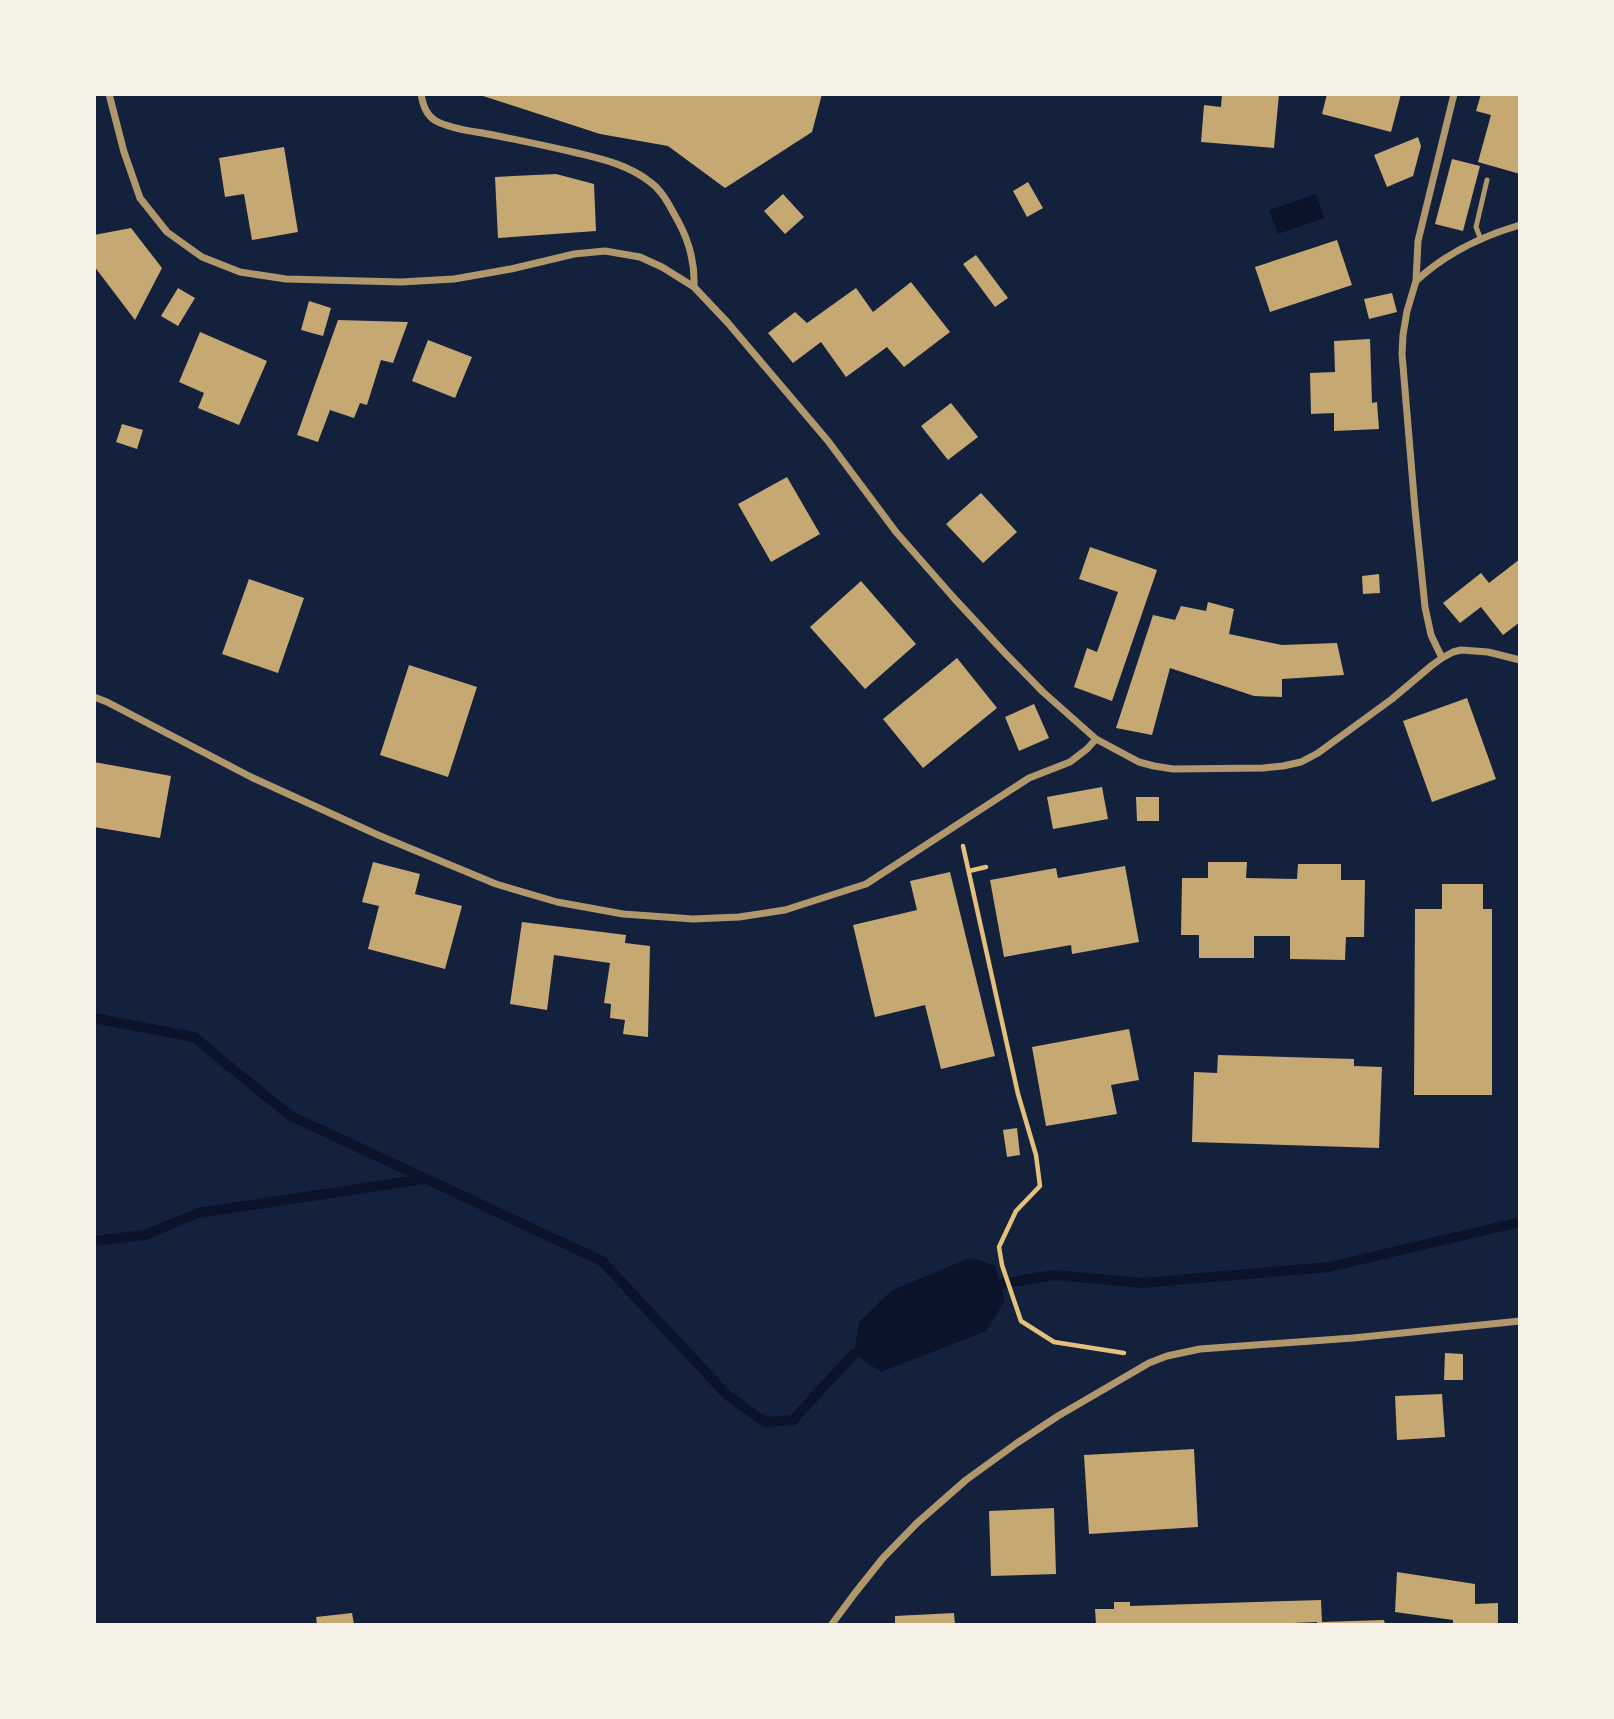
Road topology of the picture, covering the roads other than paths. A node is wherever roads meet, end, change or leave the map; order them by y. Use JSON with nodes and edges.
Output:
{"nodes":[{"id":1,"x":109,"y":94,"type":"edge"},
{"id":2,"x":421,"y":94,"type":"edge"},
{"id":3,"x":1454,"y":94,"type":"edge"},
{"id":4,"x":1487,"y":180,"type":"dead end"},
{"id":5,"x":1520,"y":225,"type":"edge"},
{"id":6,"x":1481,"y":240,"type":"junction"},
{"id":7,"x":1416,"y":281,"type":"junction"},
{"id":8,"x":694,"y":287,"type":"junction"},
{"id":9,"x":1442,"y":658,"type":"junction"},
{"id":10,"x":1520,"y":660,"type":"edge"},
{"id":11,"x":94,"y":697,"type":"edge"},
{"id":12,"x":1096,"y":739,"type":"junction"},
{"id":13,"x":1520,"y":1321,"type":"edge"},
{"id":14,"x":832,"y":1625,"type":"edge"}],
"edges":[{"from":1,"to":8,"type":"street"},
{"from":2,"to":8,"type":"street"},
{"from":3,"to":7,"type":"street"},
{"from":4,"to":6,"type":"lane"},
{"from":5,"to":6,"type":"street"},
{"from":6,"to":7,"type":"street"},
{"from":7,"to":9,"type":"street"},
{"from":8,"to":12,"type":"street"},
{"from":9,"to":10,"type":"street"},
{"from":9,"to":12,"type":"street"},
{"from":11,"to":12,"type":"street"},
{"from":13,"to":14,"type":"street"}]}
